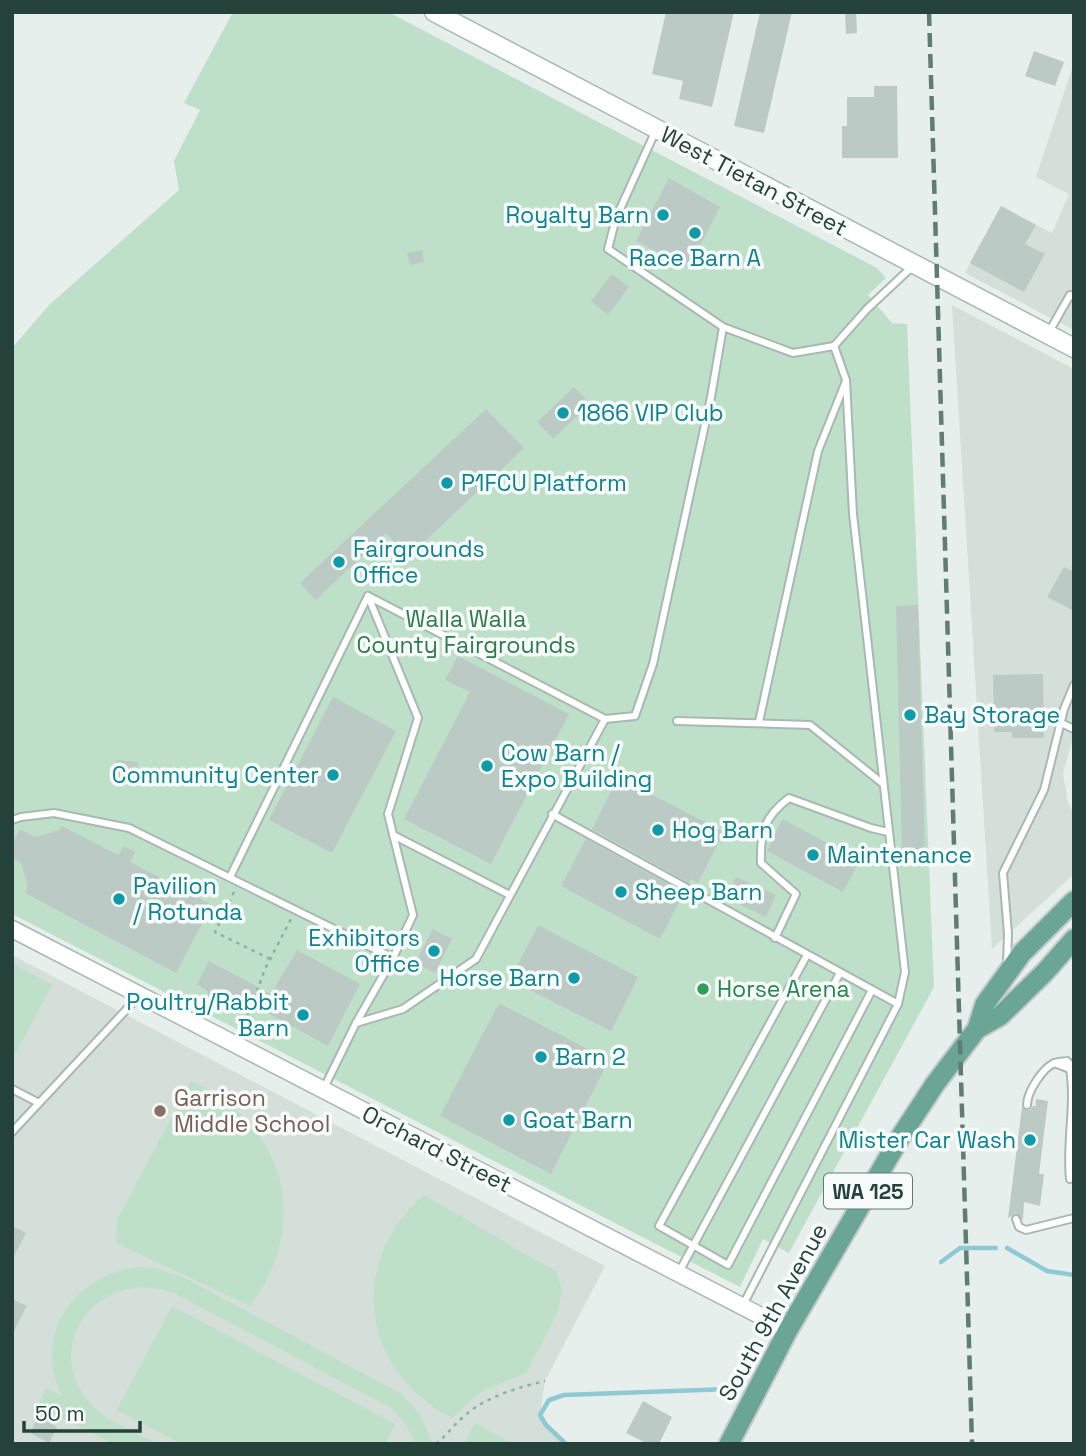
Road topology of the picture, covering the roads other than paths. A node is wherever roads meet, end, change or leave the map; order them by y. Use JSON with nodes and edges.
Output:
{"nodes":[{"id":1,"x":434,"y":12,"type":"edge"},
{"id":2,"x":656,"y":129,"type":"junction"},
{"id":3,"x":914,"y":265,"type":"junction"},
{"id":4,"x":1074,"y":297,"type":"edge"},
{"id":5,"x":723,"y":327,"type":"junction"},
{"id":6,"x":1048,"y":335,"type":"junction"},
{"id":7,"x":834,"y":346,"type":"junction"},
{"id":8,"x":1074,"y":348,"type":"edge"},
{"id":9,"x":846,"y":380,"type":"junction"},
{"id":10,"x":368,"y":596,"type":"junction"},
{"id":11,"x":1074,"y":685,"type":"edge"},
{"id":12,"x":605,"y":719,"type":"junction"},
{"id":13,"x":677,"y":721,"type":"dead end"},
{"id":14,"x":759,"y":722,"type":"junction"},
{"id":15,"x":1060,"y":723,"type":"junction"},
{"id":16,"x":1074,"y":729,"type":"edge"},
{"id":17,"x":882,"y":783,"type":"junction"},
{"id":18,"x":552,"y":814,"type":"junction"},
{"id":19,"x":12,"y":820,"type":"edge"},
{"id":20,"x":888,"y":832,"type":"junction"},
{"id":21,"x":393,"y":835,"type":"junction"},
{"id":22,"x":230,"y":877,"type":"junction"},
{"id":23,"x":510,"y":895,"type":"junction"},
{"id":24,"x":1074,"y":901,"type":"edge"},
{"id":25,"x":12,"y":929,"type":"edge"},
{"id":26,"x":775,"y":938,"type":"junction"},
{"id":27,"x":1074,"y":939,"type":"edge"},
{"id":28,"x":807,"y":955,"type":"junction"},
{"id":29,"x":393,"y":958,"type":"junction"},
{"id":30,"x":840,"y":974,"type":"junction"},
{"id":31,"x":1006,"y":974,"type":"junction"},
{"id":32,"x":872,"y":990,"type":"junction"},
{"id":33,"x":140,"y":995,"type":"junction"},
{"id":34,"x":898,"y":1004,"type":"junction"},
{"id":35,"x":356,"y":1023,"type":"junction"},
{"id":36,"x":977,"y":1029,"type":"junction"},
{"id":37,"x":1054,"y":1063,"type":"junction"},
{"id":38,"x":1074,"y":1068,"type":"edge"},
{"id":39,"x":12,"y":1089,"type":"edge"},
{"id":40,"x":323,"y":1090,"type":"junction"},
{"id":41,"x":39,"y":1103,"type":"junction"},
{"id":42,"x":1027,"y":1105,"type":"dead end"},
{"id":43,"x":12,"y":1132,"type":"edge"},
{"id":44,"x":1072,"y":1176,"type":"edge"},
{"id":45,"x":1074,"y":1218,"type":"edge"},
{"id":46,"x":1016,"y":1219,"type":"dead end"},
{"id":47,"x":694,"y":1246,"type":"junction"},
{"id":48,"x":678,"y":1274,"type":"junction"},
{"id":49,"x":742,"y":1307,"type":"junction"},
{"id":50,"x":788,"y":1330,"type":"junction"},
{"id":51,"x":729,"y":1444,"type":"edge"}],
"edges":[{"from":1,"to":2,"type":"main road","name":"West Tietan Street"},
{"from":2,"to":3,"type":"main road","name":"West Tietan Street"},
{"from":2,"to":5,"type":"lane"},
{"from":3,"to":6,"type":"main road","name":"West Tietan Street"},
{"from":3,"to":7,"type":"lane"},
{"from":4,"to":6,"type":"lane"},
{"from":5,"to":7,"type":"lane"},
{"from":5,"to":12,"type":"lane"},
{"from":6,"to":8,"type":"main road","name":"West Tietan Street"},
{"from":7,"to":9,"type":"lane"},
{"from":9,"to":14,"type":"lane"},
{"from":9,"to":17,"type":"lane"},
{"from":10,"to":12,"type":"lane"},
{"from":10,"to":21,"type":"lane"},
{"from":10,"to":22,"type":"lane"},
{"from":11,"to":15,"type":"lane"},
{"from":12,"to":18,"type":"lane"},
{"from":13,"to":14,"type":"lane"},
{"from":14,"to":17,"type":"lane"},
{"from":15,"to":16,"type":"lane"},
{"from":15,"to":31,"type":"lane"},
{"from":17,"to":20,"type":"lane"},
{"from":18,"to":23,"type":"lane"},
{"from":18,"to":26,"type":"lane"},
{"from":19,"to":22,"type":"lane"},
{"from":20,"to":26,"type":"lane"},
{"from":20,"to":34,"type":"lane"},
{"from":21,"to":23,"type":"lane"},
{"from":21,"to":29,"type":"lane"},
{"from":22,"to":29,"type":"lane"},
{"from":23,"to":35,"type":"lane"},
{"from":24,"to":31,"type":"main road","name":"South 9th Avenue","number":"WA 125"},
{"from":25,"to":33,"type":"street","name":"Orchard Street"},
{"from":26,"to":28,"type":"lane"},
{"from":27,"to":36,"type":"main road","name":"South 9th Avenue","number":"WA 125"},
{"from":28,"to":30,"type":"lane"},
{"from":28,"to":47,"type":"lane"},
{"from":29,"to":35,"type":"lane"},
{"from":30,"to":32,"type":"lane"},
{"from":30,"to":47,"type":"lane"},
{"from":31,"to":36,"type":"main road","name":"South 9th Avenue","number":"WA 125"},
{"from":32,"to":34,"type":"lane"},
{"from":32,"to":47,"type":"lane"},
{"from":33,"to":40,"type":"street","name":"Orchard Street"},
{"from":33,"to":41,"type":"lane"},
{"from":34,"to":49,"type":"lane"},
{"from":35,"to":40,"type":"lane"},
{"from":36,"to":50,"type":"main road","name":"South 9th Avenue","number":"WA 125"},
{"from":37,"to":38,"type":"lane"},
{"from":37,"to":42,"type":"lane"},
{"from":37,"to":44,"type":"lane"},
{"from":39,"to":41,"type":"lane"},
{"from":40,"to":48,"type":"street","name":"Orchard Street"},
{"from":41,"to":43,"type":"lane"},
{"from":45,"to":46,"type":"lane"},
{"from":47,"to":48,"type":"lane"},
{"from":48,"to":49,"type":"street","name":"Orchard Street"},
{"from":49,"to":50,"type":"street","name":"Orchard Street"},
{"from":50,"to":51,"type":"main road","name":"South 9th Avenue","number":"WA 125"}]}
